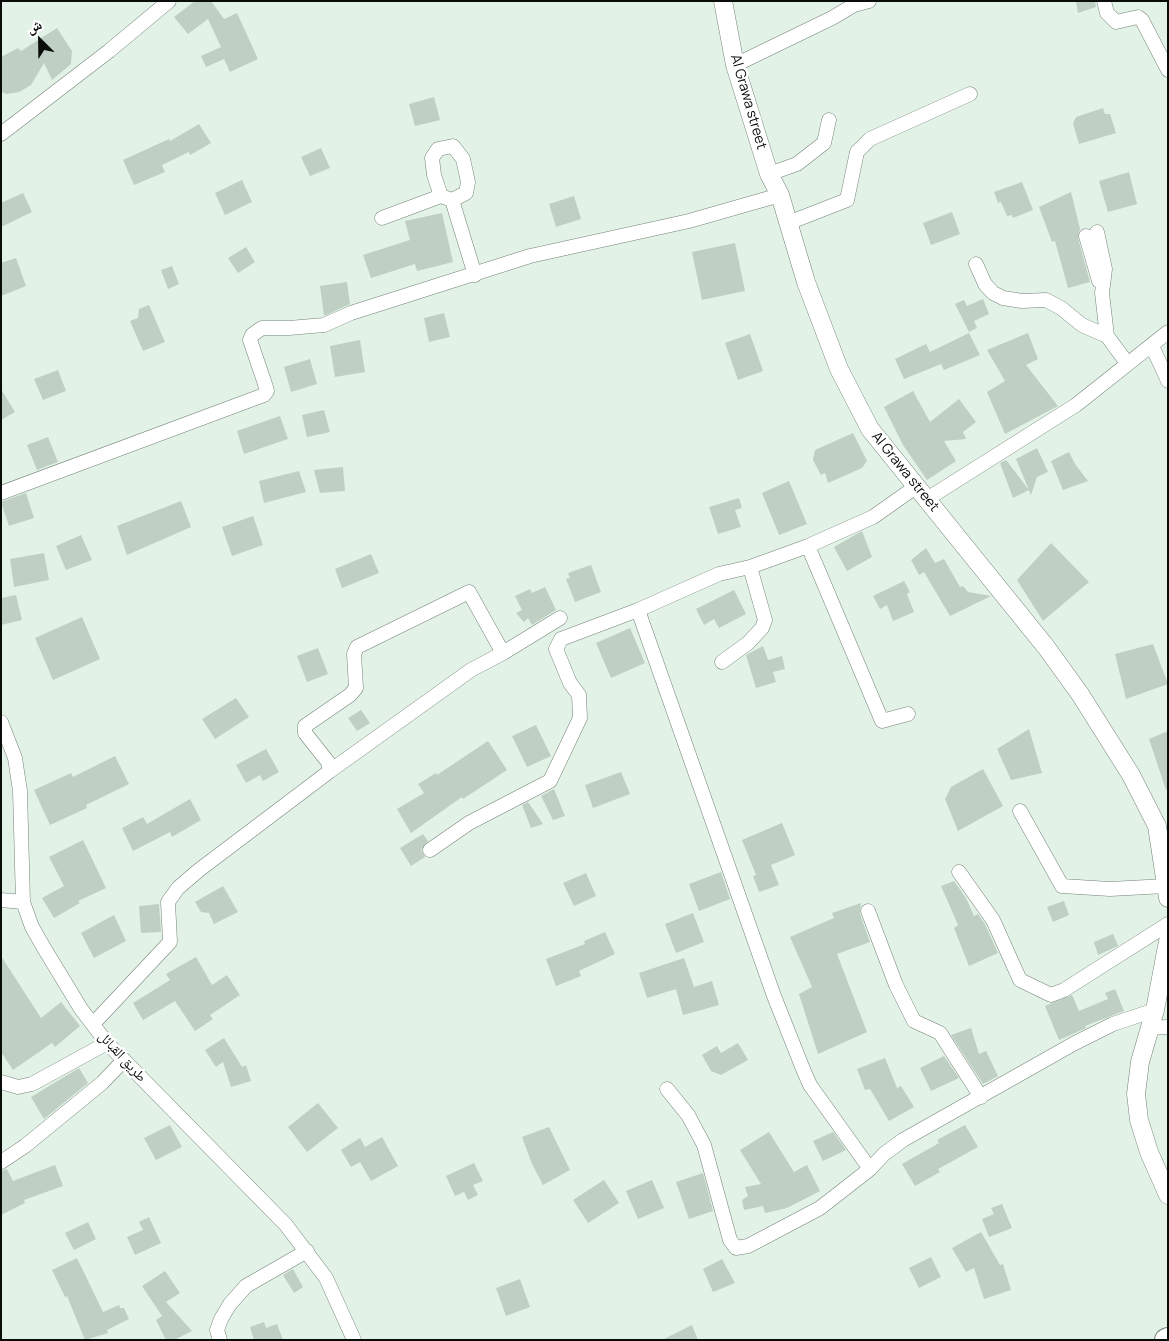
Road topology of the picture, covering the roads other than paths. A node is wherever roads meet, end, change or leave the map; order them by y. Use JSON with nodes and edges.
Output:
{"nodes":[{"id":1,"x":169,"y":1,"type":"edge"},
{"id":2,"x":723,"y":1,"type":"edge"},
{"id":3,"x":869,"y":1,"type":"edge"},
{"id":4,"x":1104,"y":1,"type":"edge"},
{"id":5,"x":735,"y":64,"type":"junction"},
{"id":6,"x":1168,"y":70,"type":"edge"},
{"id":7,"x":970,"y":94,"type":"dead end"},
{"id":8,"x":829,"y":120,"type":"dead end"},
{"id":9,"x":1,"y":134,"type":"edge"},
{"id":10,"x":769,"y":174,"type":"junction"},
{"id":11,"x":780,"y":195,"type":"junction"},
{"id":12,"x":382,"y":218,"type":"dead end"},
{"id":13,"x":788,"y":223,"type":"junction"},
{"id":14,"x":1092,"y":234,"type":"dead end"},
{"id":15,"x":976,"y":264,"type":"dead end"},
{"id":16,"x":475,"y":275,"type":"junction"},
{"id":17,"x":1168,"y":332,"type":"edge"},
{"id":18,"x":1107,"y":336,"type":"junction"},
{"id":19,"x":1152,"y":346,"type":"junction"},
{"id":20,"x":1127,"y":363,"type":"junction"},
{"id":21,"x":1168,"y":381,"type":"edge"},
{"id":22,"x":922,"y":492,"type":"junction"},
{"id":23,"x":1,"y":493,"type":"edge"},
{"id":24,"x":808,"y":546,"type":"junction"},
{"id":25,"x":750,"y":567,"type":"junction"},
{"id":26,"x":638,"y":610,"type":"junction"},
{"id":27,"x":560,"y":618,"type":"dead end"},
{"id":28,"x":503,"y":653,"type":"junction"},
{"id":29,"x":722,"y":662,"type":"dead end"},
{"id":30,"x":908,"y":714,"type":"dead end"},
{"id":31,"x":1,"y":722,"type":"edge"},
{"id":32,"x":330,"y":771,"type":"junction"},
{"id":33,"x":1020,"y":811,"type":"dead end"},
{"id":34,"x":430,"y":850,"type":"dead end"},
{"id":35,"x":959,"y":872,"type":"dead end"},
{"id":36,"x":1167,"y":892,"type":"edge"},
{"id":37,"x":1,"y":900,"type":"edge"},
{"id":38,"x":23,"y":902,"type":"junction"},
{"id":39,"x":868,"y":911,"type":"dead end"},
{"id":40,"x":1168,"y":924,"type":"edge"},
{"id":41,"x":1168,"y":941,"type":"edge"},
{"id":42,"x":1155,"y":1010,"type":"junction"},
{"id":43,"x":93,"y":1024,"type":"junction"},
{"id":44,"x":1149,"y":1028,"type":"junction"},
{"id":45,"x":1168,"y":1028,"type":"edge"},
{"id":46,"x":107,"y":1043,"type":"junction"},
{"id":47,"x":124,"y":1060,"type":"junction"},
{"id":48,"x":1,"y":1082,"type":"edge"},
{"id":49,"x":667,"y":1089,"type":"dead end"},
{"id":50,"x":981,"y":1097,"type":"junction"},
{"id":51,"x":1,"y":1162,"type":"edge"},
{"id":52,"x":870,"y":1169,"type":"junction"},
{"id":53,"x":1168,"y":1195,"type":"edge"},
{"id":54,"x":307,"y":1251,"type":"junction"},
{"id":55,"x":220,"y":1340,"type":"edge"},
{"id":56,"x":354,"y":1340,"type":"edge"}],
"edges":[{"from":1,"to":9,"type":"street"},
{"from":2,"to":5,"type":"street","name":"Al Grawa street"},
{"from":3,"to":5,"type":"street"},
{"from":4,"to":6,"type":"street"},
{"from":5,"to":10,"type":"street","name":"Al Grawa street"},
{"from":7,"to":13,"type":"street"},
{"from":8,"to":10,"type":"street"},
{"from":10,"to":11,"type":"street","name":"Al Grawa street"},
{"from":11,"to":13,"type":"street","name":"Al Grawa street"},
{"from":11,"to":16,"type":"street"},
{"from":12,"to":16,"type":"street"},
{"from":13,"to":22,"type":"street","name":"Al Grawa street"},
{"from":14,"to":18,"type":"street"},
{"from":15,"to":18,"type":"street"},
{"from":16,"to":23,"type":"street"},
{"from":17,"to":19,"type":"street"},
{"from":18,"to":20,"type":"street"},
{"from":19,"to":20,"type":"street"},
{"from":19,"to":21,"type":"street"},
{"from":20,"to":22,"type":"street"},
{"from":22,"to":24,"type":"street"},
{"from":22,"to":36,"type":"street","name":"Al Grawa street"},
{"from":24,"to":25,"type":"street"},
{"from":24,"to":30,"type":"street"},
{"from":25,"to":26,"type":"street"},
{"from":25,"to":29,"type":"street"},
{"from":26,"to":34,"type":"street"},
{"from":26,"to":52,"type":"street"},
{"from":27,"to":28,"type":"street"},
{"from":28,"to":32,"type":"street"},
{"from":28,"to":32,"type":"street"},
{"from":31,"to":38,"type":"street","name":"طريق القبائل"},
{"from":32,"to":43,"type":"street"},
{"from":33,"to":36,"type":"street"},
{"from":35,"to":40,"type":"street"},
{"from":37,"to":38,"type":"street"},
{"from":38,"to":43,"type":"street","name":"طريق القبائل"},
{"from":39,"to":50,"type":"street"},
{"from":41,"to":42,"type":"street"},
{"from":42,"to":44,"type":"street"},
{"from":42,"to":50,"type":"street"},
{"from":43,"to":46,"type":"street","name":"طريق القبائل"},
{"from":44,"to":45,"type":"street"},
{"from":44,"to":53,"type":"street"},
{"from":46,"to":47,"type":"street","name":"طريق القبائل"},
{"from":46,"to":48,"type":"street"},
{"from":47,"to":51,"type":"street"},
{"from":47,"to":54,"type":"street","name":"طريق القبائل"},
{"from":49,"to":52,"type":"street"},
{"from":50,"to":52,"type":"street"},
{"from":54,"to":55,"type":"street"},
{"from":54,"to":56,"type":"street","name":"طريق القبائل"}]}
